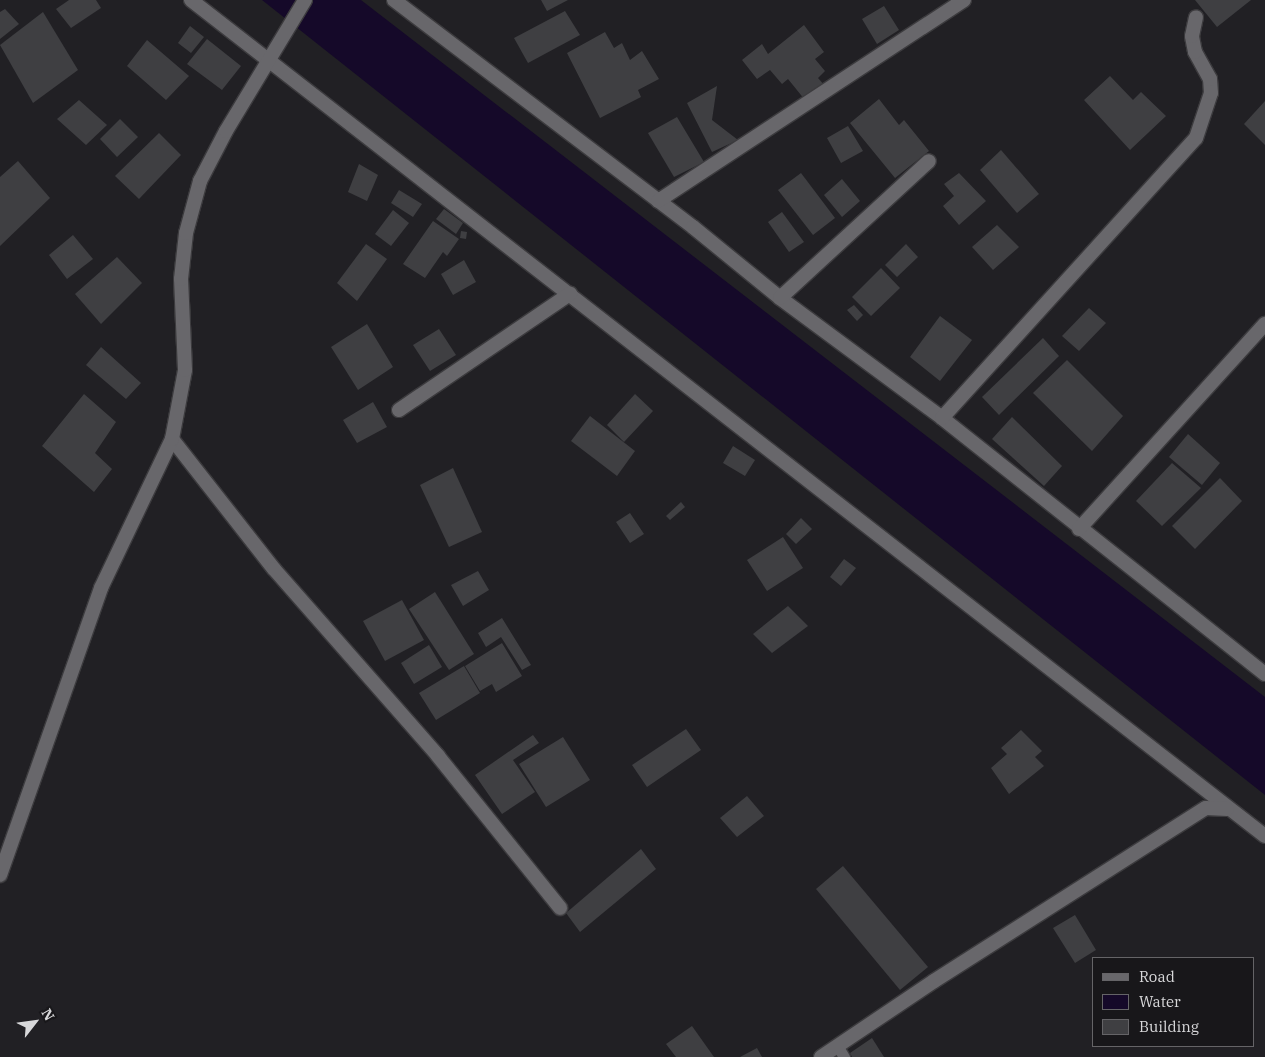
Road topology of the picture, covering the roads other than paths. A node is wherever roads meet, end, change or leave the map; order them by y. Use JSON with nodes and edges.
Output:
{"nodes":[{"id":1,"x":191,"y":0,"type":"edge"},
{"id":2,"x":306,"y":0,"type":"edge"},
{"id":3,"x":964,"y":0,"type":"edge"},
{"id":4,"x":403,"y":2,"type":"edge"},
{"id":5,"x":1196,"y":17,"type":"dead end"},
{"id":6,"x":268,"y":63,"type":"junction"},
{"id":7,"x":929,"y":161,"type":"dead end"},
{"id":8,"x":658,"y":201,"type":"junction"},
{"id":9,"x":570,"y":294,"type":"junction"},
{"id":10,"x":780,"y":298,"type":"junction"},
{"id":11,"x":1265,"y":324,"type":"edge"},
{"id":12,"x":399,"y":410,"type":"dead end"},
{"id":13,"x":942,"y":418,"type":"junction"},
{"id":14,"x":172,"y":439,"type":"junction"},
{"id":15,"x":1079,"y":529,"type":"junction"},
{"id":16,"x":1265,"y":674,"type":"edge"},
{"id":17,"x":1227,"y":809,"type":"junction"},
{"id":18,"x":1265,"y":836,"type":"edge"},
{"id":19,"x":0,"y":875,"type":"edge"},
{"id":20,"x":560,"y":908,"type":"dead end"},
{"id":21,"x":841,"y":1052,"type":"edge"},
{"id":22,"x":821,"y":1057,"type":"edge"}],
"edges":[{"from":1,"to":6,"type":"street"},
{"from":2,"to":6,"type":"street"},
{"from":3,"to":8,"type":"street"},
{"from":4,"to":8,"type":"street"},
{"from":5,"to":13,"type":"street"},
{"from":6,"to":9,"type":"street"},
{"from":6,"to":14,"type":"street"},
{"from":7,"to":10,"type":"street"},
{"from":8,"to":10,"type":"street"},
{"from":9,"to":12,"type":"street"},
{"from":9,"to":17,"type":"street"},
{"from":10,"to":13,"type":"street"},
{"from":11,"to":15,"type":"street"},
{"from":13,"to":15,"type":"street"},
{"from":14,"to":19,"type":"street"},
{"from":14,"to":20,"type":"street"},
{"from":15,"to":16,"type":"street"},
{"from":17,"to":18,"type":"street"},
{"from":17,"to":21,"type":"street"},
{"from":21,"to":22,"type":"street"}]}
